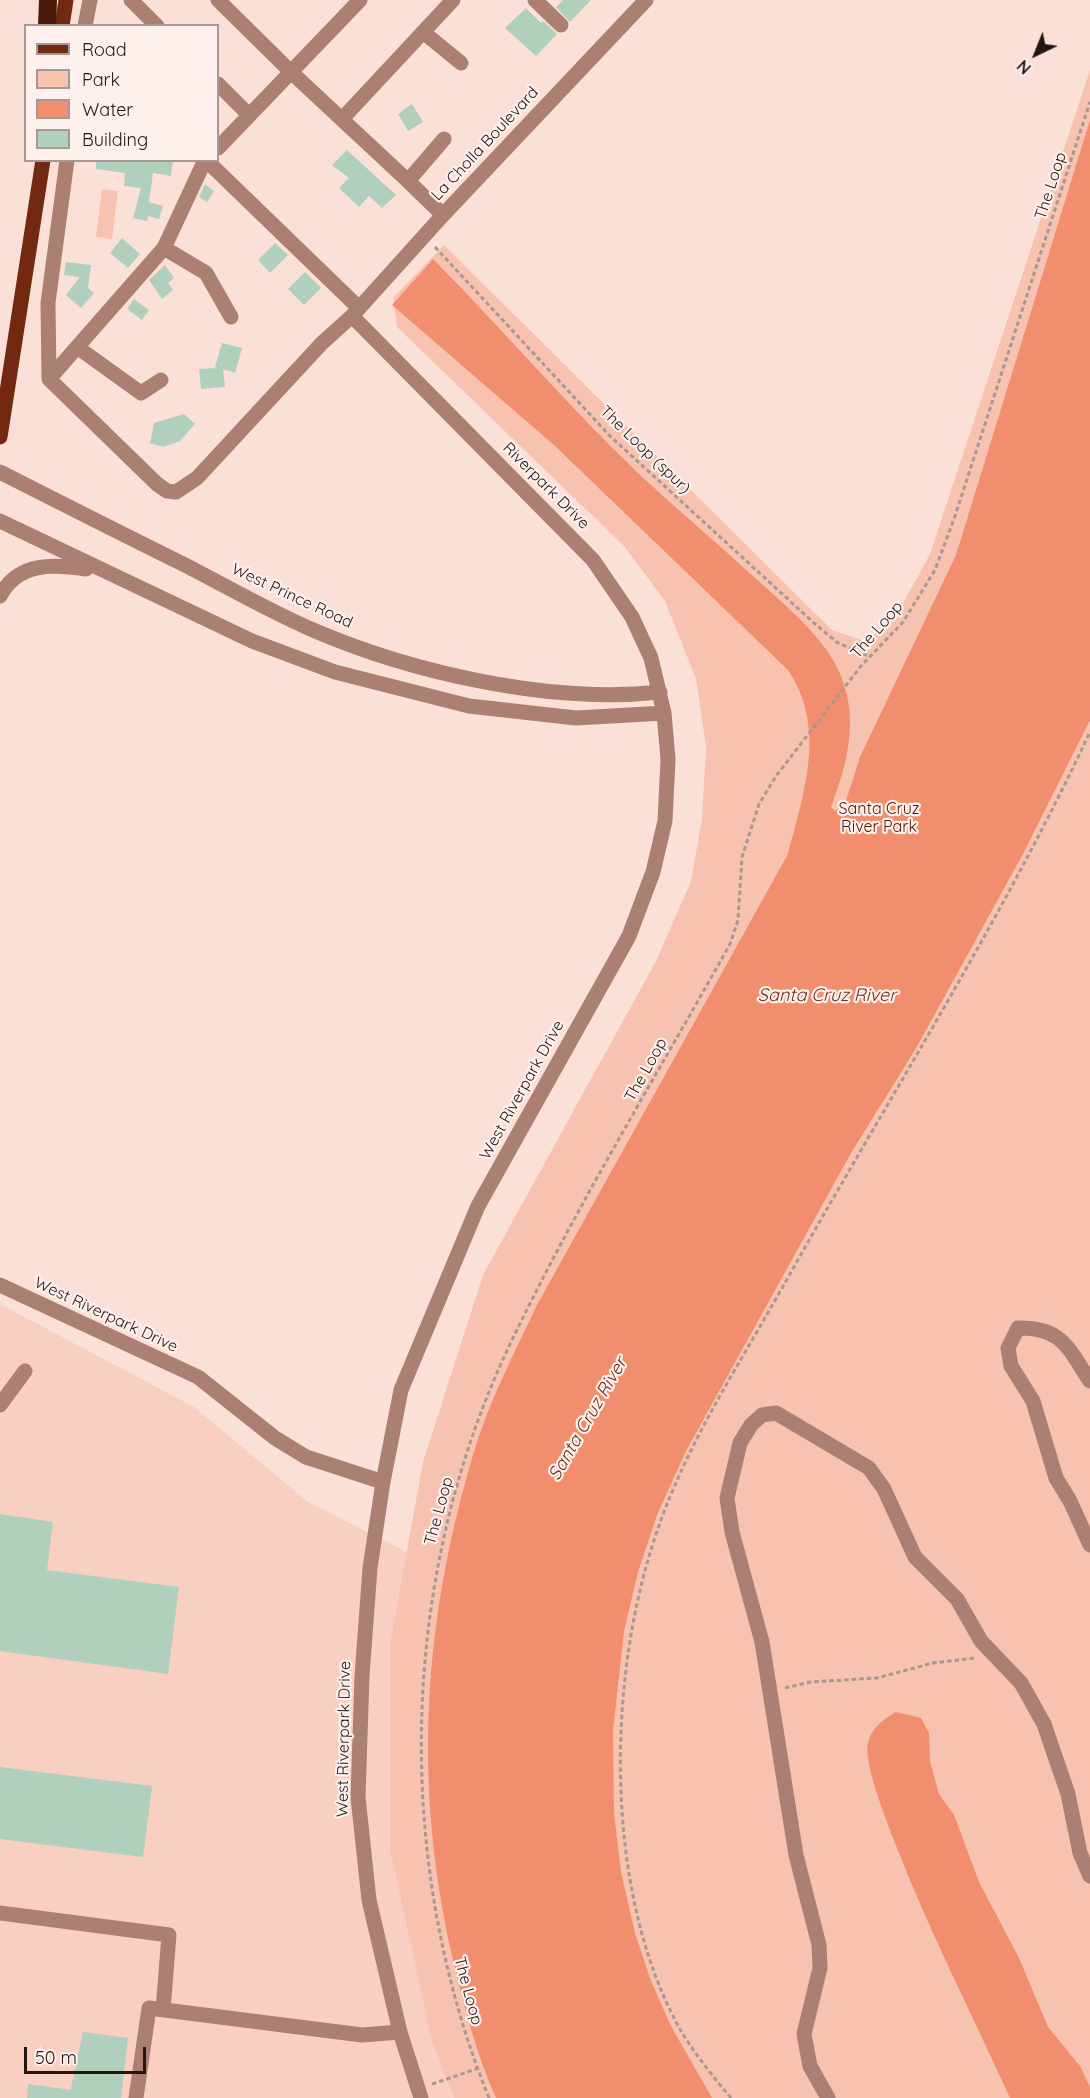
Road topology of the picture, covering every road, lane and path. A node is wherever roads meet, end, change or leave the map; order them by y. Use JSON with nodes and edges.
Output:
{"nodes":[{"id":1,"x":48,"y":0,"type":"edge"},
{"id":2,"x":66,"y":0,"type":"edge"},
{"id":3,"x":90,"y":0,"type":"edge"},
{"id":4,"x":131,"y":0,"type":"edge"},
{"id":5,"x":218,"y":0,"type":"edge"},
{"id":6,"x":360,"y":0,"type":"edge"},
{"id":7,"x":453,"y":0,"type":"edge"},
{"id":8,"x":535,"y":0,"type":"edge"},
{"id":9,"x":646,"y":0,"type":"edge"},
{"id":10,"x":47,"y":24,"type":"edge"},
{"id":11,"x":62,"y":24,"type":"edge"},
{"id":12,"x":85,"y":24,"type":"edge"},
{"id":13,"x":155,"y":24,"type":"edge"},
{"id":14,"x":561,"y":24,"type":"dead end"},
{"id":15,"x":423,"y":32,"type":"junction"},
{"id":16,"x":461,"y":63,"type":"dead end"},
{"id":17,"x":291,"y":72,"type":"junction"},
{"id":18,"x":219,"y":85,"type":"edge"},
{"id":19,"x":1090,"y":102,"type":"edge"},
{"id":20,"x":249,"y":115,"type":"junction"},
{"id":21,"x":342,"y":120,"type":"junction"},
{"id":22,"x":444,"y":139,"type":"dead end"},
{"id":23,"x":219,"y":147,"type":"edge"},
{"id":24,"x":43,"y":162,"type":"edge"},
{"id":25,"x":67,"y":162,"type":"edge"},
{"id":26,"x":205,"y":162,"type":"edge"},
{"id":27,"x":208,"y":162,"type":"edge"},
{"id":28,"x":408,"y":181,"type":"junction"},
{"id":29,"x":442,"y":215,"type":"junction"},
{"id":30,"x":424,"y":237,"type":"junction"},
{"id":31,"x":164,"y":248,"type":"junction"},
{"id":32,"x":356,"y":312,"type":"junction"},
{"id":33,"x":231,"y":317,"type":"dead end"},
{"id":34,"x":77,"y":347,"type":"junction"},
{"id":35,"x":49,"y":379,"type":"junction"},
{"id":36,"x":161,"y":380,"type":"dead end"},
{"id":37,"x":0,"y":437,"type":"edge"},
{"id":38,"x":0,"y":472,"type":"edge"},
{"id":39,"x":0,"y":521,"type":"edge"},
{"id":40,"x":103,"y":571,"type":"junction"},
{"id":41,"x":0,"y":596,"type":"edge"},
{"id":42,"x":871,"y":657,"type":"junction"},
{"id":43,"x":660,"y":692,"type":"junction"},
{"id":44,"x":664,"y":713,"type":"junction"},
{"id":45,"x":0,"y":1285,"type":"edge"},
{"id":46,"x":25,"y":1371,"type":"dead end"},
{"id":47,"x":1090,"y":1381,"type":"edge"},
{"id":48,"x":0,"y":1405,"type":"edge"},
{"id":49,"x":383,"y":1482,"type":"junction"},
{"id":50,"x":1090,"y":1545,"type":"edge"},
{"id":51,"x":993,"y":1656,"type":"junction"},
{"id":52,"x":770,"y":1692,"type":"junction"},
{"id":53,"x":1090,"y":1876,"type":"edge"},
{"id":54,"x":0,"y":1913,"type":"edge"},
{"id":55,"x":163,"y":2010,"type":"junction"},
{"id":56,"x":400,"y":2032,"type":"junction"},
{"id":57,"x":479,"y":2068,"type":"junction"},
{"id":58,"x":419,"y":2094,"type":"edge"},
{"id":59,"x":136,"y":2098,"type":"edge"},
{"id":60,"x":489,"y":2098,"type":"edge"},
{"id":61,"x":828,"y":2098,"type":"edge"}],
"edges":[{"from":1,"to":10,"type":"highway"},
{"from":2,"to":11,"type":"main road"},
{"from":3,"to":12,"type":"street"},
{"from":4,"to":13,"type":"street"},
{"from":5,"to":17,"type":"street"},
{"from":6,"to":17,"type":"street"},
{"from":7,"to":15,"type":"street"},
{"from":8,"to":14,"type":"street"},
{"from":9,"to":29,"type":"street","name":"La Cholla Boulevard"},
{"from":15,"to":16,"type":"street"},
{"from":15,"to":21,"type":"street"},
{"from":17,"to":20,"type":"street"},
{"from":17,"to":21,"type":"street"},
{"from":18,"to":20,"type":"street"},
{"from":19,"to":42,"type":"path","name":"The Loop"},
{"from":20,"to":23,"type":"street"},
{"from":21,"to":28,"type":"street"},
{"from":22,"to":28,"type":"street"},
{"from":24,"to":37,"type":"main road"},
{"from":25,"to":35,"type":"street"},
{"from":26,"to":31,"type":"street"},
{"from":27,"to":32,"type":"street","name":"Riverpark Drive"},
{"from":28,"to":29,"type":"street"},
{"from":29,"to":30,"type":"street","name":"La Cholla Boulevard"},
{"from":30,"to":32,"type":"street","name":"La Cholla Boulevard"},
{"from":30,"to":42,"type":"path","name":"The Loop (spur)"},
{"from":31,"to":33,"type":"street"},
{"from":31,"to":34,"type":"street"},
{"from":32,"to":35,"type":"street","name":"La Cholla Boulevard"},
{"from":32,"to":43,"type":"street","name":"Riverpark Drive"},
{"from":34,"to":35,"type":"street"},
{"from":34,"to":36,"type":"street"},
{"from":38,"to":43,"type":"street","name":"West Prince Road"},
{"from":39,"to":40,"type":"street"},
{"from":40,"to":41,"type":"street"},
{"from":40,"to":44,"type":"street"},
{"from":42,"to":57,"type":"path","name":"The Loop"},
{"from":43,"to":44,"type":"street","name":"Riverpark Drive"},
{"from":44,"to":49,"type":"street","name":"West Riverpark Drive"},
{"from":45,"to":49,"type":"street","name":"West Riverpark Drive"},
{"from":46,"to":48,"type":"street"},
{"from":47,"to":50,"type":"street"},
{"from":49,"to":56,"type":"street","name":"West Riverpark Drive"},
{"from":51,"to":52,"type":"path"},
{"from":51,"to":52,"type":"street"},
{"from":51,"to":53,"type":"street"},
{"from":52,"to":61,"type":"street"},
{"from":54,"to":55,"type":"street"},
{"from":55,"to":56,"type":"street"},
{"from":55,"to":59,"type":"street"},
{"from":56,"to":58,"type":"street","name":"West Riverpark Drive"},
{"from":57,"to":58,"type":"path"},
{"from":57,"to":60,"type":"path","name":"The Loop"}]}
